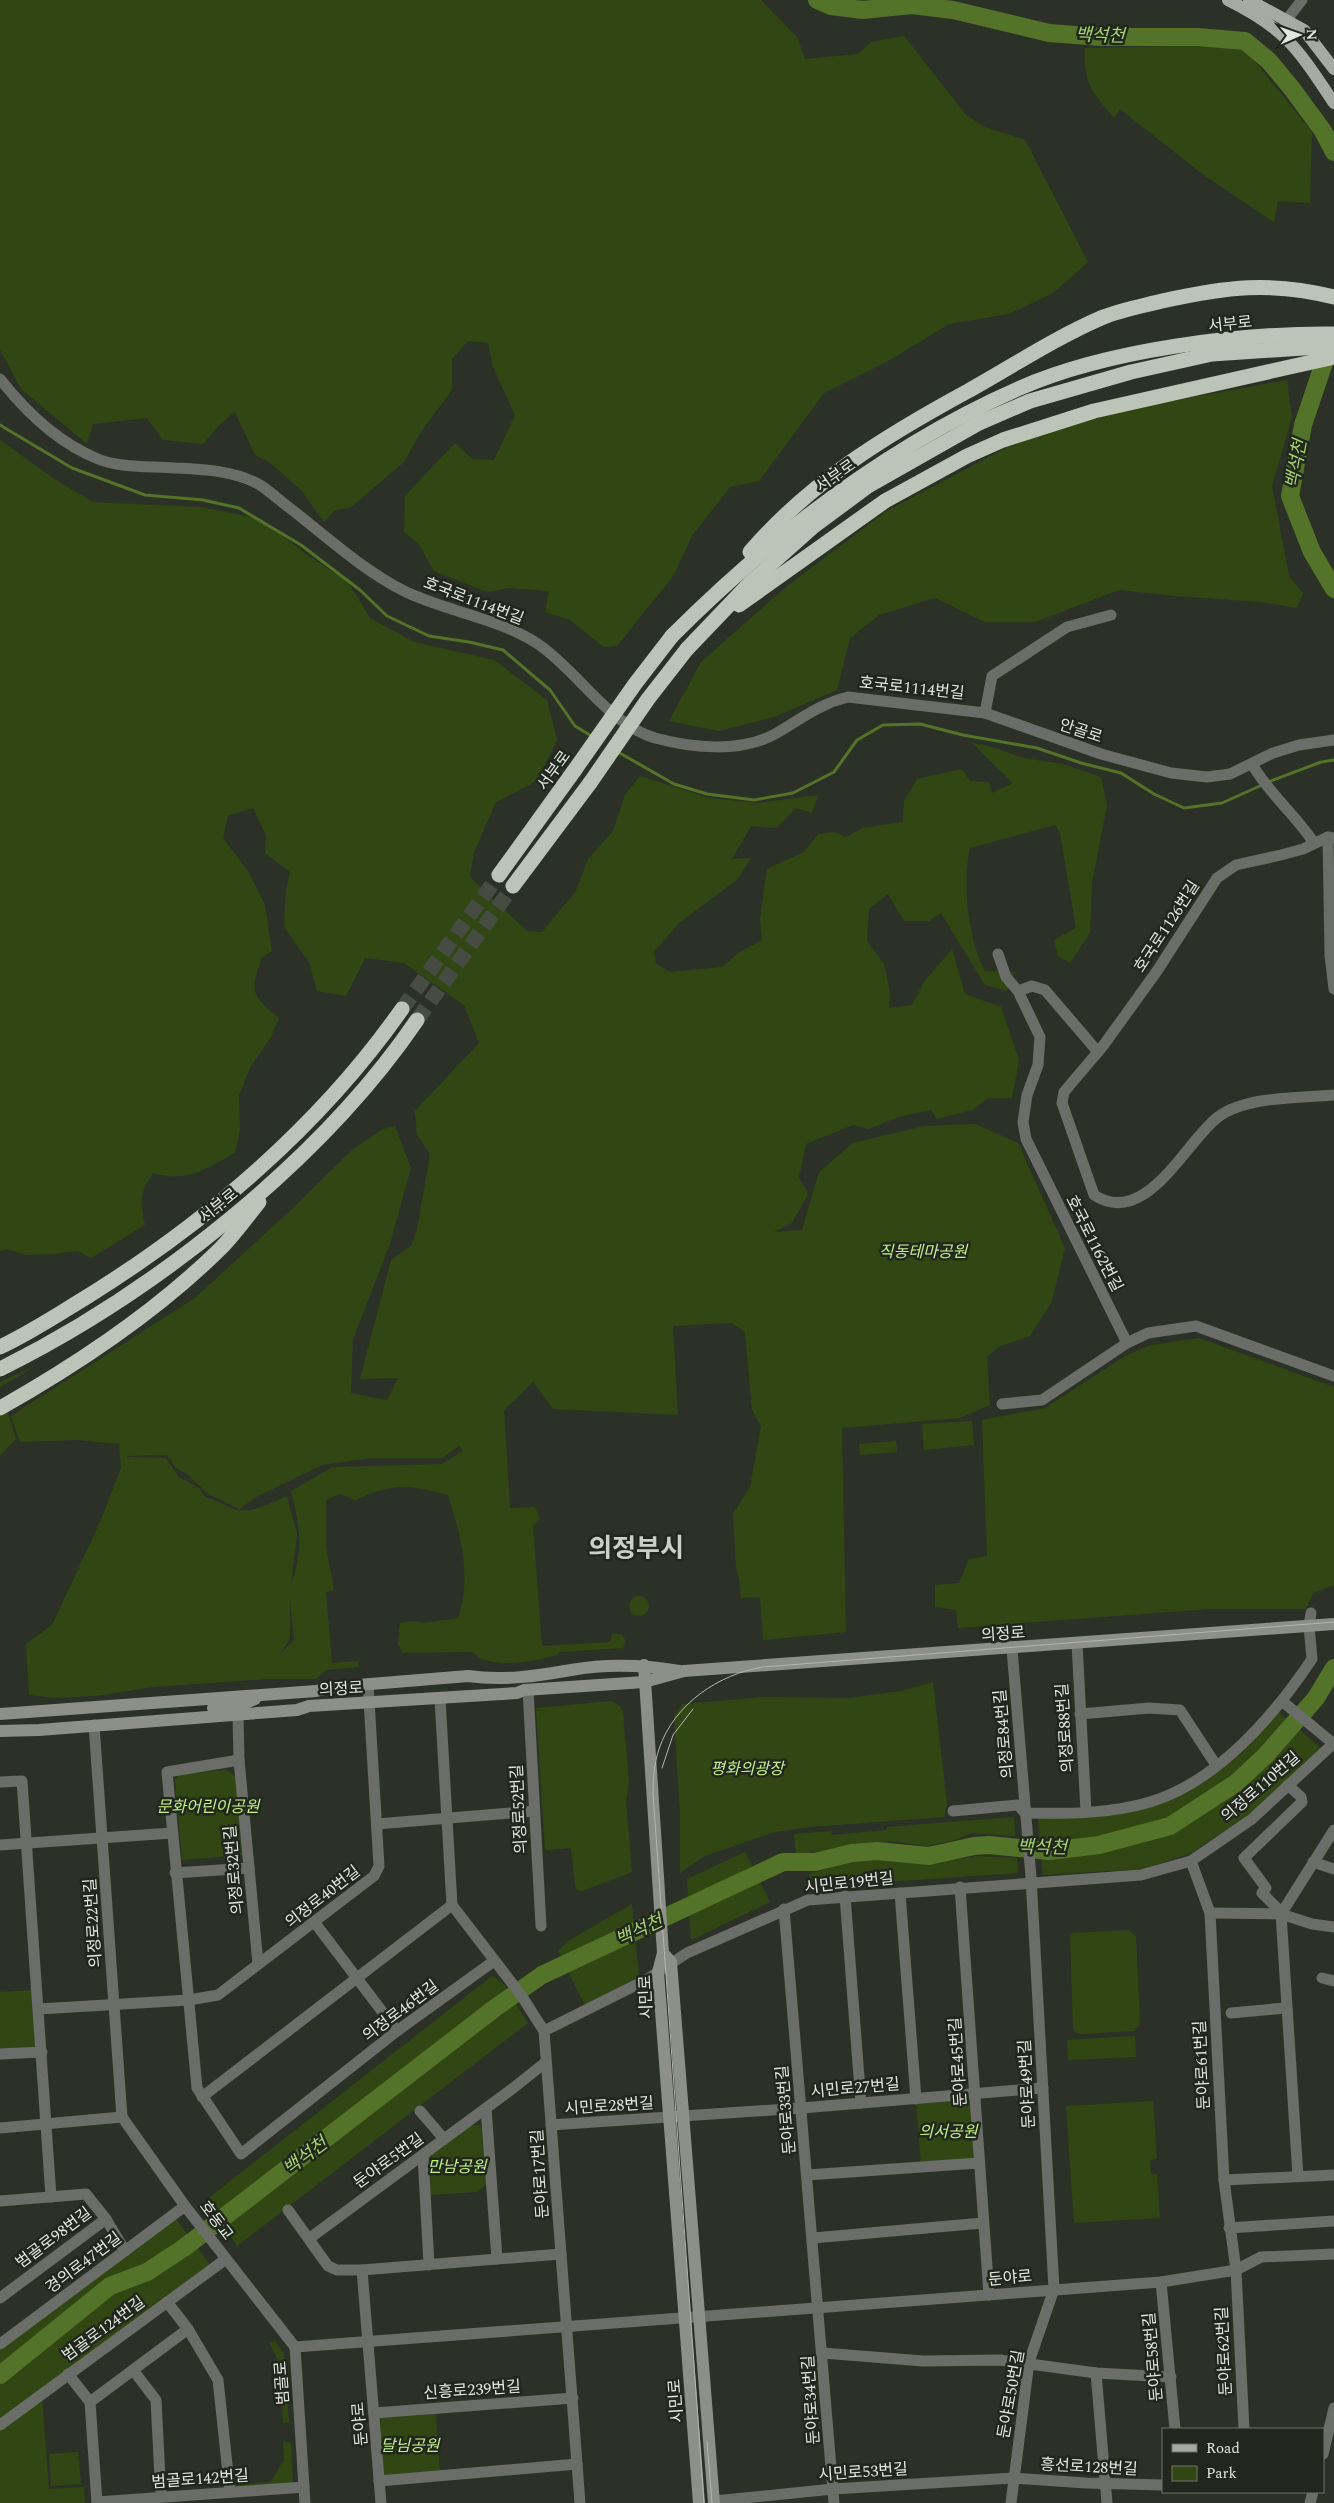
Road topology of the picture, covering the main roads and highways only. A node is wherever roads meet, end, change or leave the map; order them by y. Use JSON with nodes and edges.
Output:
{"nodes":[{"id":1,"x":1228,"y":0,"type":"edge"},
{"id":2,"x":1249,"y":0,"type":"edge"},
{"id":3,"x":1334,"y":69,"type":"edge"},
{"id":4,"x":1334,"y":103,"type":"edge"},
{"id":5,"x":1334,"y":297,"type":"edge"},
{"id":6,"x":1334,"y":334,"type":"edge"},
{"id":7,"x":1334,"y":346,"type":"edge"},
{"id":8,"x":1211,"y":348,"type":"junction"},
{"id":9,"x":1334,"y":357,"type":"edge"},
{"id":10,"x":715,"y":593,"type":"junction"},
{"id":11,"x":712,"y":625,"type":"junction"},
{"id":12,"x":499,"y":875,"type":"tunnel mouth"},
{"id":13,"x":513,"y":886,"type":"tunnel mouth"},
{"id":14,"x":402,"y":1009,"type":"tunnel mouth"},
{"id":15,"x":417,"y":1020,"type":"tunnel mouth"},
{"id":16,"x":294,"y":1161,"type":"junction"},
{"id":17,"x":0,"y":1347,"type":"edge"},
{"id":18,"x":0,"y":1369,"type":"edge"},
{"id":19,"x":0,"y":1408,"type":"edge"}],
"edges":[{"from":1,"to":4,"type":"main road"},
{"from":2,"to":3,"type":"main road"},
{"from":5,"to":10,"type":"highway"},
{"from":6,"to":8,"type":"highway","name":"서부로"},
{"from":7,"to":8,"type":"highway","name":"서부로"},
{"from":8,"to":10,"type":"highway","name":"서부로"},
{"from":8,"to":11,"type":"highway","name":"서부로"},
{"from":9,"to":11,"type":"highway"},
{"from":10,"to":12,"type":"highway","name":"서부로","bridge":true},
{"from":11,"to":13,"type":"highway","name":"서부로","bridge":true},
{"from":14,"to":17,"type":"highway","name":"서부로"},
{"from":15,"to":16,"type":"highway","name":"서부로"},
{"from":16,"to":18,"type":"highway","name":"서부로"},
{"from":16,"to":19,"type":"highway"}]}
